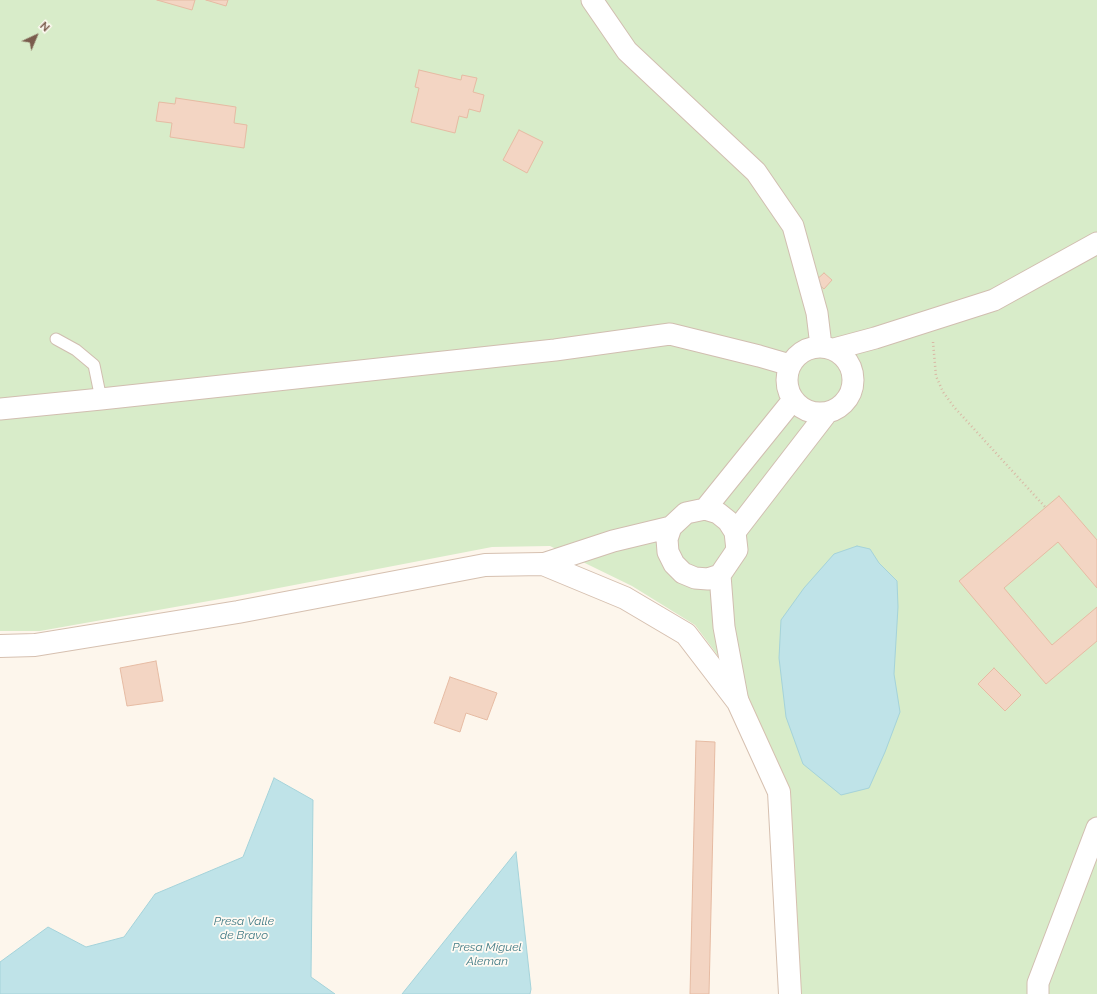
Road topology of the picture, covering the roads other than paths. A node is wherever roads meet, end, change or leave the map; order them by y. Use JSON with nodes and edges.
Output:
{"nodes":[{"id":1,"x":592,"y":0,"type":"edge"},
{"id":2,"x":1097,"y":243,"type":"edge"},
{"id":3,"x":56,"y":339,"type":"dead end"},
{"id":4,"x":827,"y":348,"type":"junction"},
{"id":5,"x":790,"y":365,"type":"junction"},
{"id":6,"x":101,"y":399,"type":"junction"},
{"id":7,"x":793,"y":400,"type":"junction"},
{"id":8,"x":0,"y":409,"type":"edge"},
{"id":9,"x":826,"y":414,"type":"junction"},
{"id":10,"x":705,"y":509,"type":"junction"},
{"id":11,"x":672,"y":527,"type":"junction"},
{"id":12,"x":735,"y":532,"type":"junction"},
{"id":13,"x":543,"y":564,"type":"junction"},
{"id":14,"x":720,"y":575,"type":"junction"},
{"id":15,"x":0,"y":646,"type":"edge"},
{"id":16,"x":738,"y":702,"type":"junction"},
{"id":17,"x":1097,"y":828,"type":"edge"},
{"id":18,"x":790,"y":994,"type":"edge"},
{"id":19,"x":1038,"y":994,"type":"edge"}],
"edges":[{"from":1,"to":4,"type":"street"},
{"from":2,"to":4,"type":"street"},
{"from":3,"to":6,"type":"lane"},
{"from":4,"to":5,"type":"street"},
{"from":4,"to":9,"type":"street"},
{"from":5,"to":6,"type":"street"},
{"from":5,"to":7,"type":"street"},
{"from":6,"to":8,"type":"street"},
{"from":7,"to":9,"type":"street"},
{"from":7,"to":10,"type":"street"},
{"from":9,"to":12,"type":"street"},
{"from":10,"to":11,"type":"street"},
{"from":10,"to":12,"type":"street"},
{"from":11,"to":13,"type":"street"},
{"from":11,"to":14,"type":"street"},
{"from":12,"to":14,"type":"street"},
{"from":13,"to":15,"type":"main road"},
{"from":13,"to":16,"type":"main road"},
{"from":14,"to":16,"type":"street"},
{"from":16,"to":18,"type":"main road"},
{"from":17,"to":19,"type":"street"}]}
